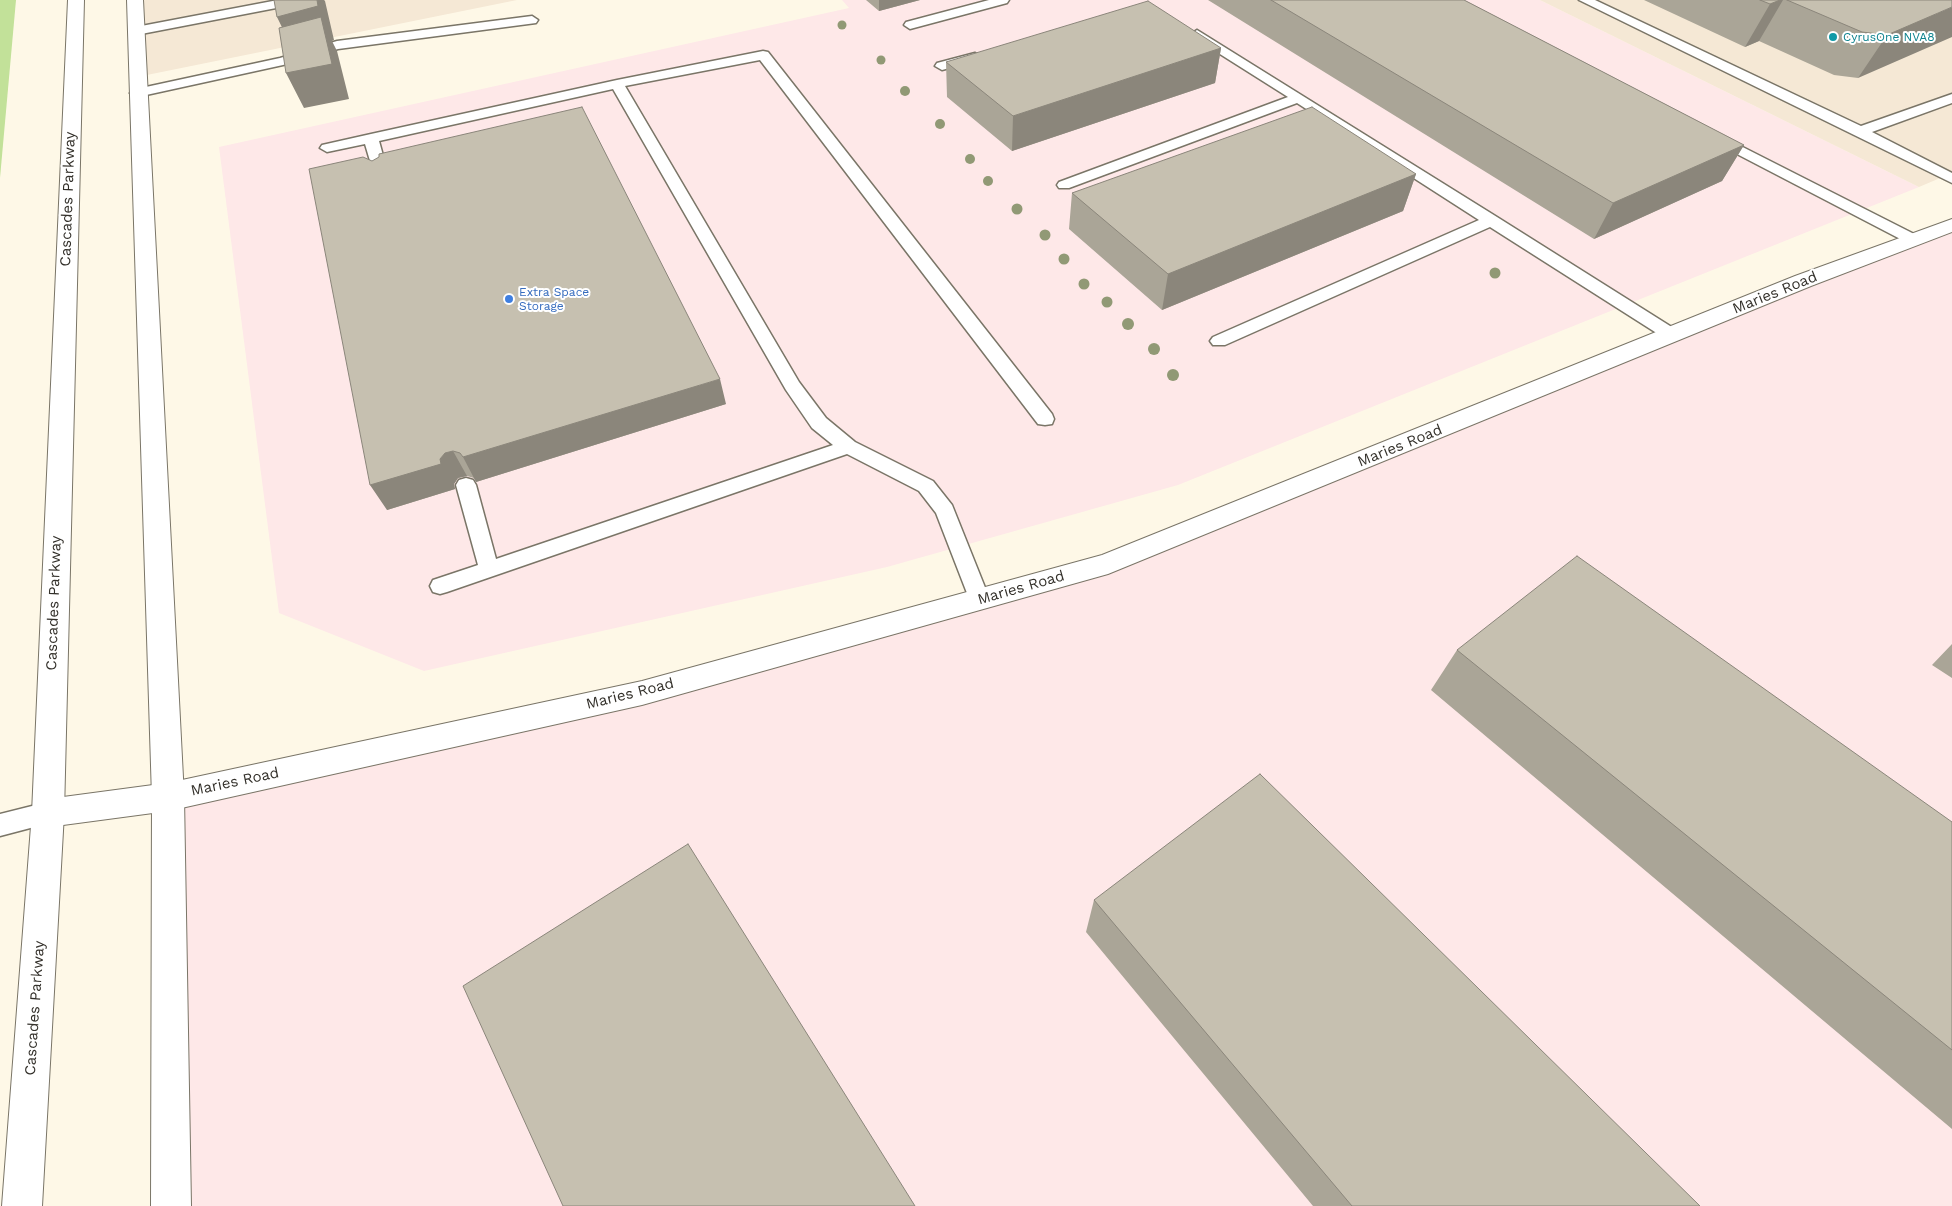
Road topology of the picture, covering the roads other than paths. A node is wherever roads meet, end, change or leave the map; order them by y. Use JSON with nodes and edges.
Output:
{"nodes":[{"id":1,"x":76,"y":0,"type":"edge"},
{"id":2,"x":135,"y":0,"type":"edge"},
{"id":3,"x":297,"y":0,"type":"edge"},
{"id":4,"x":1003,"y":0,"type":"edge"},
{"id":5,"x":1585,"y":0,"type":"edge"},
{"id":6,"x":532,"y":20,"type":"dead end"},
{"id":7,"x":910,"y":25,"type":"dead end"},
{"id":8,"x":1185,"y":27,"type":"edge"},
{"id":9,"x":136,"y":31,"type":"junction"},
{"id":10,"x":990,"y":53,"type":"edge"},
{"id":11,"x":942,"y":66,"type":"dead end"},
{"id":12,"x":617,"y":84,"type":"junction"},
{"id":13,"x":137,"y":93,"type":"junction"},
{"id":14,"x":1299,"y":98,"type":"junction"},
{"id":15,"x":1952,"y":98,"type":"edge"},
{"id":16,"x":1860,"y":130,"type":"junction"},
{"id":17,"x":1704,"y":131,"type":"edge"},
{"id":18,"x":371,"y":138,"type":"junction"},
{"id":19,"x":327,"y":148,"type":"dead end"},
{"id":20,"x":1952,"y":179,"type":"edge"},
{"id":21,"x":383,"y":181,"type":"edge"},
{"id":22,"x":1064,"y":185,"type":"dead end"},
{"id":23,"x":1492,"y":220,"type":"junction"},
{"id":24,"x":1952,"y":225,"type":"edge"},
{"id":25,"x":1914,"y":240,"type":"junction"},
{"id":26,"x":1672,"y":334,"type":"junction"},
{"id":27,"x":1219,"y":340,"type":"dead end"},
{"id":28,"x":1046,"y":419,"type":"dead end"},
{"id":29,"x":848,"y":447,"type":"junction"},
{"id":30,"x":466,"y":485,"type":"dead end"},
{"id":31,"x":489,"y":569,"type":"junction"},
{"id":32,"x":440,"y":586,"type":"dead end"},
{"id":33,"x":979,"y":600,"type":"junction"},
{"id":34,"x":168,"y":797,"type":"junction"},
{"id":35,"x":48,"y":813,"type":"junction"},
{"id":36,"x":0,"y":825,"type":"edge"},
{"id":37,"x":22,"y":1206,"type":"edge"},
{"id":38,"x":171,"y":1206,"type":"edge"}],
"edges":[{"from":1,"to":35,"type":"main road","name":"Cascades Parkway"},
{"from":2,"to":9,"type":"main road"},
{"from":3,"to":9,"type":"lane"},
{"from":4,"to":7,"type":"lane"},
{"from":5,"to":16,"type":"lane"},
{"from":6,"to":13,"type":"lane"},
{"from":8,"to":14,"type":"lane"},
{"from":9,"to":13,"type":"main road"},
{"from":10,"to":11,"type":"lane"},
{"from":12,"to":18,"type":"lane"},
{"from":12,"to":28,"type":"lane"},
{"from":12,"to":29,"type":"lane"},
{"from":13,"to":34,"type":"main road"},
{"from":14,"to":22,"type":"lane"},
{"from":14,"to":23,"type":"lane"},
{"from":15,"to":16,"type":"lane"},
{"from":16,"to":20,"type":"lane"},
{"from":17,"to":25,"type":"lane"},
{"from":18,"to":19,"type":"lane"},
{"from":18,"to":21,"type":"lane"},
{"from":23,"to":26,"type":"lane"},
{"from":23,"to":27,"type":"lane"},
{"from":24,"to":25,"type":"main road","name":"Maries Road"},
{"from":25,"to":26,"type":"main road","name":"Maries Road"},
{"from":26,"to":33,"type":"main road","name":"Maries Road"},
{"from":29,"to":31,"type":"lane"},
{"from":29,"to":33,"type":"lane"},
{"from":30,"to":31,"type":"lane"},
{"from":31,"to":32,"type":"lane"},
{"from":33,"to":34,"type":"main road","name":"Maries Road"},
{"from":34,"to":35,"type":"main road","name":"Maries Road"},
{"from":34,"to":38,"type":"main road"},
{"from":35,"to":36,"type":"lane"},
{"from":35,"to":37,"type":"main road","name":"Cascades Parkway"}]}
